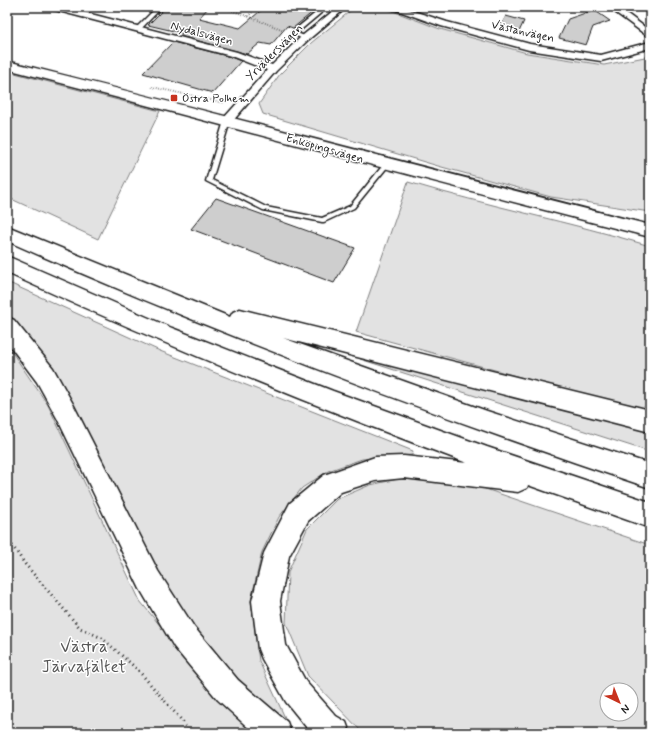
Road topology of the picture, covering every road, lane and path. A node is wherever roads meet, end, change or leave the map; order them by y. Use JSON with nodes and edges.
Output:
{"nodes":[{"id":1,"x":54,"y":7,"type":"edge"},
{"id":2,"x":160,"y":7,"type":"edge"},
{"id":3,"x":223,"y":7,"type":"edge"},
{"id":4,"x":259,"y":7,"type":"edge"},
{"id":5,"x":326,"y":7,"type":"edge"},
{"id":6,"x":343,"y":7,"type":"edge"},
{"id":7,"x":392,"y":7,"type":"edge"},
{"id":8,"x":612,"y":7,"type":"edge"},
{"id":9,"x":247,"y":16,"type":"junction"},
{"id":10,"x":138,"y":29,"type":"junction"},
{"id":11,"x":294,"y":33,"type":"junction"},
{"id":12,"x":650,"y":35,"type":"edge"},
{"id":13,"x":305,"y":38,"type":"junction"},
{"id":14,"x":650,"y":45,"type":"edge"},
{"id":15,"x":7,"y":64,"type":"edge"},
{"id":16,"x":272,"y":69,"type":"junction"},
{"id":17,"x":227,"y":121,"type":"junction"},
{"id":18,"x":386,"y":165,"type":"junction"},
{"id":19,"x":648,"y":231,"type":"edge"},
{"id":20,"x":7,"y":233,"type":"edge"},
{"id":21,"x":7,"y":264,"type":"edge"},
{"id":22,"x":159,"y":298,"type":"junction"},
{"id":23,"x":7,"y":326,"type":"edge"},
{"id":24,"x":650,"y":421,"type":"edge"},
{"id":25,"x":650,"y":476,"type":"edge"},
{"id":26,"x":558,"y":484,"type":"junction"},
{"id":27,"x":650,"y":515,"type":"edge"},
{"id":28,"x":7,"y":538,"type":"edge"},
{"id":29,"x":189,"y":733,"type":"edge"},
{"id":30,"x":276,"y":733,"type":"edge"},
{"id":31,"x":335,"y":733,"type":"edge"}],
"edges":[{"from":1,"to":10,"type":"street","name":"Nydalsvägen"},
{"from":2,"to":10,"type":"lane"},
{"from":3,"to":9,"type":"path"},
{"from":4,"to":9,"type":"path"},
{"from":5,"to":11,"type":"lane"},
{"from":6,"to":13,"type":"street","name":"Yrvädersvägen"},
{"from":7,"to":14,"type":"street","name":"Västanvägen"},
{"from":8,"to":12,"type":"street"},
{"from":9,"to":11,"type":"path"},
{"from":10,"to":16,"type":"street","name":"Nydalsvägen"},
{"from":11,"to":13,"type":"lane"},
{"from":13,"to":16,"type":"street","name":"Yrvädersvägen"},
{"from":15,"to":17,"type":"street","name":"Enköpingsvägen"},
{"from":16,"to":17,"type":"street","name":"Yrvädersvägen"},
{"from":17,"to":18,"type":"street","name":"Enköpingsvägen"},
{"from":17,"to":18,"type":"lane"},
{"from":18,"to":19,"type":"street","name":"Enköpingsvägen"},
{"from":20,"to":22,"type":"highway"},
{"from":21,"to":26,"type":"highway"},
{"from":22,"to":24,"type":"highway"},
{"from":22,"to":25,"type":"highway"},
{"from":23,"to":30,"type":"highway"},
{"from":26,"to":27,"type":"highway"},
{"from":26,"to":31,"type":"highway"},
{"from":28,"to":29,"type":"path"}]}
